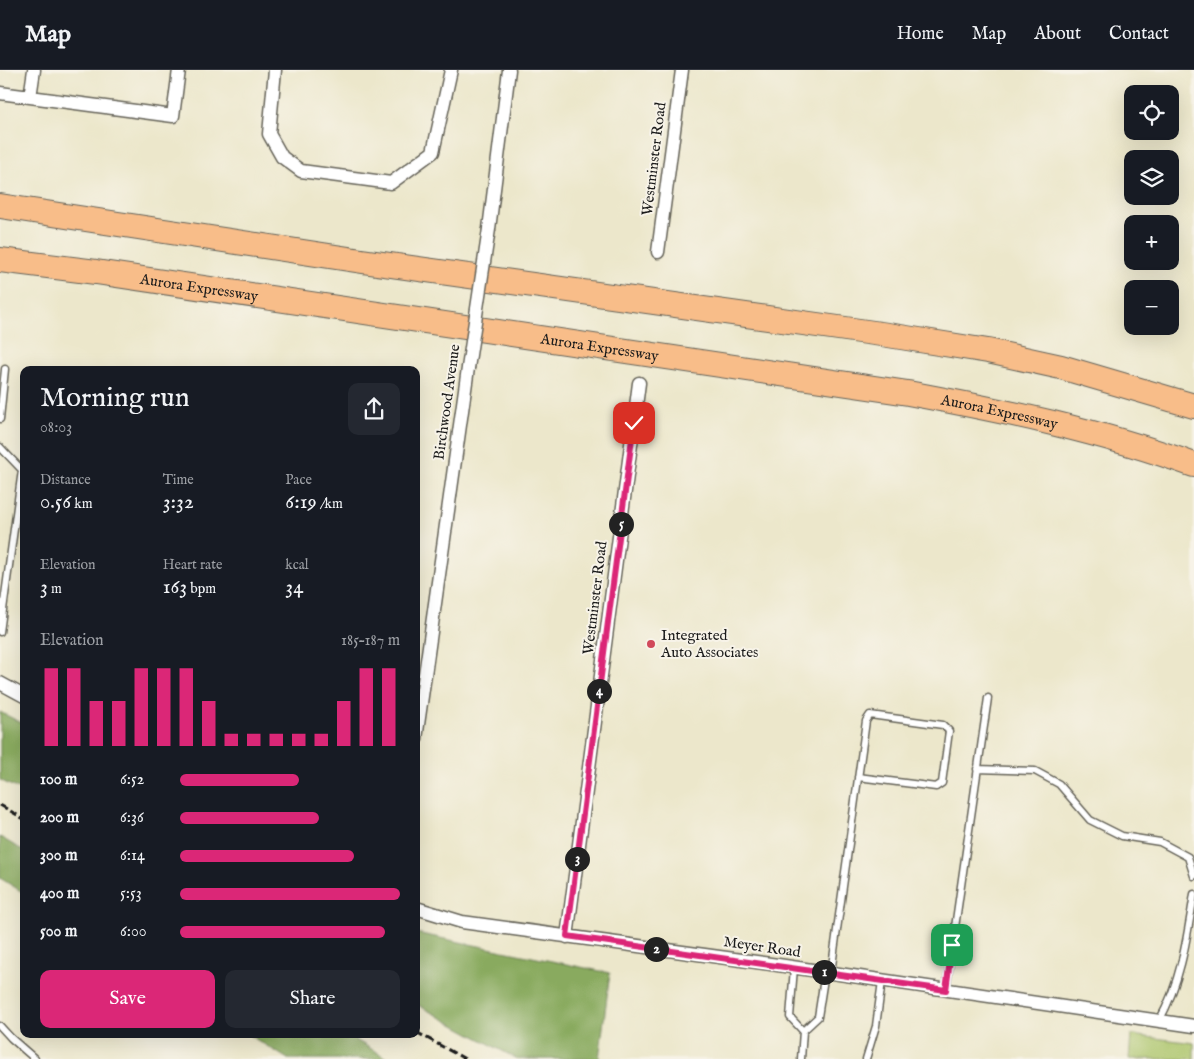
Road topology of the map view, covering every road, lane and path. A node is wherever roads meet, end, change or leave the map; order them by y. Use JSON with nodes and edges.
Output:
{"nodes":[{"id":1,"x":34,"y":70,"type":"edge"},
{"id":2,"x":179,"y":70,"type":"edge"},
{"id":3,"x":275,"y":70,"type":"edge"},
{"id":4,"x":451,"y":70,"type":"edge"},
{"id":5,"x":509,"y":70,"type":"edge"},
{"id":6,"x":682,"y":70,"type":"edge"},
{"id":7,"x":0,"y":93,"type":"edge"},
{"id":8,"x":30,"y":97,"type":"junction"},
{"id":9,"x":0,"y":206,"type":"edge"},
{"id":10,"x":658,"y":252,"type":"dead end"},
{"id":11,"x":0,"y":260,"type":"edge"},
{"id":12,"x":96,"y":272,"type":"junction"},
{"id":13,"x":0,"y":274,"type":"edge"},
{"id":14,"x":5,"y":369,"type":"dead end"},
{"id":15,"x":639,"y":383,"type":"dead end"},
{"id":16,"x":1194,"y":406,"type":"edge"},
{"id":17,"x":0,"y":419,"type":"edge"},
{"id":18,"x":0,"y":447,"type":"edge"},
{"id":19,"x":1194,"y":465,"type":"edge"},
{"id":20,"x":20,"y":468,"type":"edge"},
{"id":21,"x":20,"y":485,"type":"edge"},
{"id":22,"x":0,"y":632,"type":"edge"},
{"id":23,"x":0,"y":683,"type":"edge"},
{"id":24,"x":20,"y":694,"type":"edge"},
{"id":25,"x":988,"y":698,"type":"dead end"},
{"id":26,"x":420,"y":710,"type":"edge"},
{"id":27,"x":977,"y":769,"type":"junction"},
{"id":28,"x":858,"y":777,"type":"junction"},
{"id":29,"x":1194,"y":876,"type":"edge"},
{"id":30,"x":1194,"y":894,"type":"edge"},
{"id":31,"x":420,"y":909,"type":"edge"},
{"id":32,"x":567,"y":936,"type":"junction"},
{"id":33,"x":794,"y":968,"type":"junction"},
{"id":34,"x":828,"y":973,"type":"junction"},
{"id":35,"x":882,"y":981,"type":"junction"},
{"id":36,"x":946,"y":990,"type":"junction"},
{"id":37,"x":1159,"y":1021,"type":"junction"},
{"id":38,"x":0,"y":1026,"type":"edge"},
{"id":39,"x":1194,"y":1026,"type":"edge"},
{"id":40,"x":802,"y":1031,"type":"junction"},
{"id":41,"x":35,"y":1059,"type":"edge"},
{"id":42,"x":801,"y":1059,"type":"edge"},
{"id":43,"x":866,"y":1059,"type":"edge"}],
"edges":[{"from":1,"to":8,"type":"street"},
{"from":2,"to":8,"type":"street"},
{"from":3,"to":4,"type":"street"},
{"from":5,"to":26,"type":"street","name":"Birchwood Avenue","bridge":true},
{"from":6,"to":10,"type":"street","name":"Westminster Road"},
{"from":7,"to":8,"type":"street"},
{"from":9,"to":16,"type":"highway"},
{"from":11,"to":12,"type":"highway","name":"Aurora Expressway"},
{"from":12,"to":13,"type":"highway"},
{"from":12,"to":19,"type":"highway","name":"Aurora Expressway"},
{"from":14,"to":17,"type":"lane"},
{"from":15,"to":32,"type":"street","name":"Westminster Road"},
{"from":18,"to":20,"type":"lane"},
{"from":21,"to":22,"type":"lane"},
{"from":23,"to":24,"type":"street"},
{"from":25,"to":27,"type":"lane"},
{"from":27,"to":29,"type":"lane"},
{"from":27,"to":36,"type":"lane"},
{"from":28,"to":28,"type":"lane"},
{"from":28,"to":34,"type":"lane"},
{"from":30,"to":37,"type":"lane"},
{"from":31,"to":32,"type":"street","name":"Meyer Road"},
{"from":32,"to":33,"type":"street","name":"Meyer Road"},
{"from":33,"to":34,"type":"street","name":"Meyer Road"},
{"from":33,"to":40,"type":"lane"},
{"from":34,"to":35,"type":"street","name":"Meyer Road"},
{"from":34,"to":40,"type":"lane"},
{"from":35,"to":36,"type":"street","name":"Meyer Road"},
{"from":35,"to":43,"type":"lane"},
{"from":36,"to":37,"type":"street","name":"Meyer Road"},
{"from":37,"to":39,"type":"street","name":"Meyer Road"},
{"from":38,"to":41,"type":"lane"},
{"from":40,"to":42,"type":"lane"}]}
